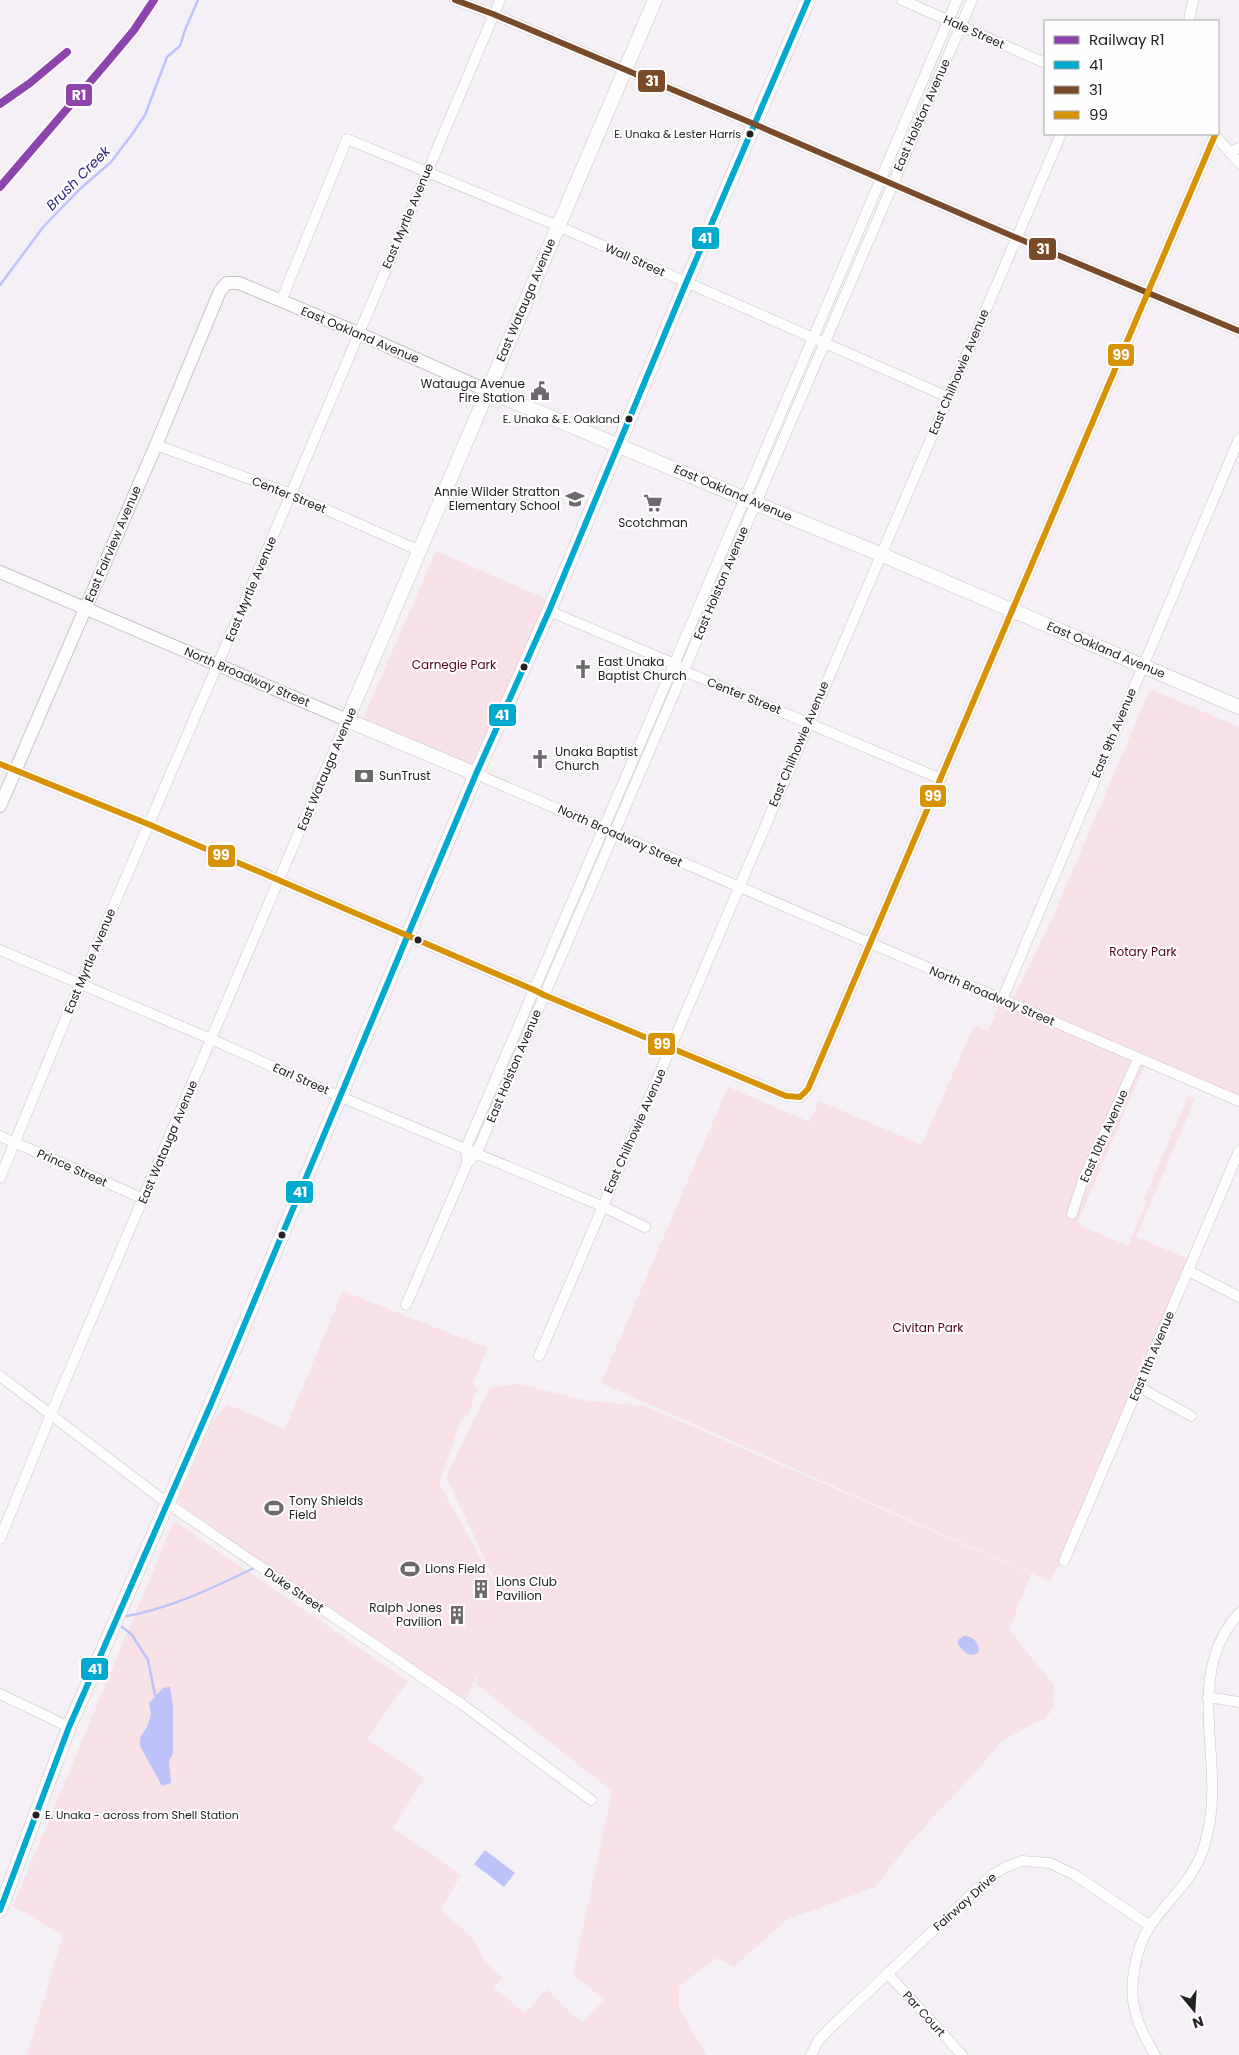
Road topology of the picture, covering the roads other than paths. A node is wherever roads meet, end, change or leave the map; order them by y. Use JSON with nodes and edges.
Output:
{"nodes":[{"id":1,"x":455,"y":0,"type":"edge"},
{"id":2,"x":500,"y":0,"type":"edge"},
{"id":3,"x":655,"y":0,"type":"edge"},
{"id":4,"x":808,"y":0,"type":"edge"},
{"id":5,"x":902,"y":0,"type":"edge"},
{"id":6,"x":957,"y":0,"type":"edge"},
{"id":7,"x":972,"y":0,"type":"edge"},
{"id":8,"x":1193,"y":0,"type":"edge"},
{"id":9,"x":494,"y":14,"type":"junction"},
{"id":10,"x":948,"y":20,"type":"junction"},
{"id":11,"x":1188,"y":20,"type":"edge"},
{"id":12,"x":961,"y":26,"type":"junction"},
{"id":13,"x":1044,"y":63,"type":"edge"},
{"id":14,"x":624,"y":70,"type":"junction"},
{"id":15,"x":754,"y":124,"type":"junction"},
{"id":16,"x":1062,"y":135,"type":"edge"},
{"id":17,"x":1214,"y":135,"type":"edge"},
{"id":18,"x":1215,"y":135,"type":"edge"},
{"id":19,"x":1234,"y":150,"type":"edge"},
{"id":20,"x":1239,"y":163,"type":"edge"},
{"id":21,"x":427,"y":172,"type":"junction"},
{"id":22,"x":880,"y":178,"type":"junction"},
{"id":23,"x":892,"y":183,"type":"junction"},
{"id":24,"x":558,"y":226,"type":"junction"},
{"id":25,"x":1017,"y":238,"type":"junction"},
{"id":26,"x":227,"y":283,"type":"joint"},
{"id":27,"x":686,"y":283,"type":"junction"},
{"id":28,"x":1146,"y":292,"type":"junction"},
{"id":29,"x":281,"y":301,"type":"junction"},
{"id":30,"x":1239,"y":331,"type":"edge"},
{"id":31,"x":358,"y":333,"type":"junction"},
{"id":32,"x":812,"y":337,"type":"junction"},
{"id":33,"x":825,"y":342,"type":"junction"},
{"id":34,"x":488,"y":391,"type":"junction"},
{"id":35,"x":948,"y":397,"type":"junction"},
{"id":36,"x":1239,"y":439,"type":"edge"},
{"id":37,"x":619,"y":444,"type":"junction"},
{"id":38,"x":156,"y":445,"type":"junction"},
{"id":39,"x":291,"y":494,"type":"junction"},
{"id":40,"x":749,"y":501,"type":"junction"},
{"id":41,"x":420,"y":551,"type":"junction"},
{"id":42,"x":880,"y":554,"type":"junction"},
{"id":43,"x":0,"y":572,"type":"edge"},
{"id":44,"x":86,"y":608,"type":"junction"},
{"id":45,"x":1011,"y":610,"type":"junction"},
{"id":46,"x":549,"y":611,"type":"junction"},
{"id":47,"x":219,"y":664,"type":"junction"},
{"id":48,"x":1143,"y":665,"type":"junction"},
{"id":49,"x":679,"y":668,"type":"junction"},
{"id":50,"x":1239,"y":707,"type":"edge"},
{"id":51,"x":347,"y":720,"type":"junction"},
{"id":52,"x":808,"y":723,"type":"junction"},
{"id":53,"x":0,"y":764,"type":"edge"},
{"id":54,"x":16,"y":770,"type":"junction"},
{"id":55,"x":476,"y":774,"type":"junction"},
{"id":56,"x":941,"y":779,"type":"junction"},
{"id":57,"x":0,"y":806,"type":"edge"},
{"id":58,"x":148,"y":824,"type":"junction"},
{"id":59,"x":604,"y":829,"type":"junction"},
{"id":60,"x":614,"y":834,"type":"junction"},
{"id":61,"x":279,"y":882,"type":"junction"},
{"id":62,"x":738,"y":888,"type":"junction"},
{"id":63,"x":407,"y":937,"type":"junction"},
{"id":64,"x":871,"y":944,"type":"junction"},
{"id":65,"x":0,"y":950,"type":"edge"},
{"id":66,"x":80,"y":984,"type":"junction"},
{"id":67,"x":539,"y":993,"type":"junction"},
{"id":68,"x":1002,"y":1000,"type":"junction"},
{"id":69,"x":211,"y":1039,"type":"junction"},
{"id":70,"x":672,"y":1048,"type":"junction"},
{"id":71,"x":1138,"y":1059,"type":"junction"},
{"id":72,"x":341,"y":1097,"type":"junction"},
{"id":73,"x":1239,"y":1101,"type":"edge"},
{"id":74,"x":0,"y":1136,"type":"edge"},
{"id":75,"x":15,"y":1143,"type":"junction"},
{"id":76,"x":466,"y":1148,"type":"junction"},
{"id":77,"x":1239,"y":1151,"type":"edge"},
{"id":78,"x":477,"y":1152,"type":"junction"},
{"id":79,"x":466,"y":1164,"type":"junction"},
{"id":80,"x":0,"y":1178,"type":"edge"},
{"id":81,"x":144,"y":1199,"type":"junction"},
{"id":82,"x":602,"y":1206,"type":"junction"},
{"id":83,"x":1072,"y":1214,"type":"dead end"},
{"id":84,"x":645,"y":1227,"type":"dead end"},
{"id":85,"x":1189,"y":1270,"type":"junction"},
{"id":86,"x":1239,"y":1296,"type":"edge"},
{"id":87,"x":406,"y":1306,"type":"dead end"},
{"id":88,"x":539,"y":1356,"type":"dead end"},
{"id":89,"x":0,"y":1376,"type":"edge"},
{"id":90,"x":1139,"y":1387,"type":"junction"},
{"id":91,"x":51,"y":1414,"type":"junction"},
{"id":92,"x":1191,"y":1416,"type":"dead end"},
{"id":93,"x":167,"y":1503,"type":"junction"},
{"id":94,"x":4,"y":1518,"type":"edge"},
{"id":95,"x":0,"y":1539,"type":"edge"},
{"id":96,"x":1064,"y":1561,"type":"dead end"},
{"id":97,"x":1239,"y":1613,"type":"edge"},
{"id":98,"x":0,"y":1694,"type":"edge"},
{"id":99,"x":1208,"y":1697,"type":"junction"},
{"id":100,"x":1239,"y":1702,"type":"edge"},
{"id":101,"x":68,"y":1727,"type":"junction"},
{"id":102,"x":591,"y":1800,"type":"dead end"},
{"id":103,"x":3,"y":1894,"type":"edge"},
{"id":104,"x":0,"y":1910,"type":"edge"},
{"id":105,"x":1150,"y":1926,"type":"junction"},
{"id":106,"x":887,"y":1973,"type":"junction"},
{"id":107,"x":811,"y":2055,"type":"edge"},
{"id":108,"x":962,"y":2055,"type":"edge"},
{"id":109,"x":1155,"y":2055,"type":"edge"}],
"edges":[{"from":1,"to":9,"type":"street"},
{"from":2,"to":9,"type":"street","name":"East Myrtle Avenue"},
{"from":3,"to":14,"type":"main road","name":"East Watauga Avenue"},
{"from":4,"to":15,"type":"main road"},
{"from":5,"to":10,"type":"street","name":"Hale Street"},
{"from":6,"to":10,"type":"street","name":"East Holston Avenue"},
{"from":7,"to":12,"type":"street","name":"East Holston Avenue"},
{"from":8,"to":11,"type":"street"},
{"from":9,"to":14,"type":"street"},
{"from":9,"to":21,"type":"street","name":"East Myrtle Avenue"},
{"from":10,"to":12,"type":"street","name":"Hale Street"},
{"from":10,"to":22,"type":"street","name":"East Holston Avenue"},
{"from":12,"to":13,"type":"street","name":"Hale Street"},
{"from":12,"to":23,"type":"street","name":"East Holston Avenue"},
{"from":14,"to":15,"type":"street"},
{"from":14,"to":24,"type":"main road","name":"East Watauga Avenue"},
{"from":15,"to":22,"type":"street"},
{"from":15,"to":27,"type":"main road"},
{"from":16,"to":25,"type":"street","name":"East Chilhowie Avenue"},
{"from":17,"to":28,"type":"street"},
{"from":18,"to":19,"type":"street"},
{"from":19,"to":20,"type":"street"},
{"from":21,"to":24,"type":"street","name":"Wall Street"},
{"from":21,"to":29,"type":"street","name":"Wall Street"},
{"from":21,"to":31,"type":"street","name":"East Myrtle Avenue"},
{"from":22,"to":23,"type":"street"},
{"from":22,"to":32,"type":"street","name":"East Holston Avenue"},
{"from":23,"to":25,"type":"street"},
{"from":23,"to":33,"type":"street","name":"East Holston Avenue"},
{"from":24,"to":27,"type":"street","name":"Wall Street"},
{"from":24,"to":34,"type":"main road","name":"East Watauga Avenue"},
{"from":25,"to":28,"type":"street"},
{"from":25,"to":35,"type":"street","name":"East Chilhowie Avenue"},
{"from":26,"to":29,"type":"street","name":"East Oakland Avenue"},
{"from":26,"to":38,"type":"street","name":"East Fairview Avenue"},
{"from":27,"to":32,"type":"street","name":"Wall Street"},
{"from":27,"to":37,"type":"main road"},
{"from":28,"to":30,"type":"street"},
{"from":28,"to":45,"type":"street"},
{"from":29,"to":31,"type":"street","name":"East Oakland Avenue"},
{"from":31,"to":34,"type":"street","name":"East Oakland Avenue"},
{"from":31,"to":39,"type":"street","name":"East Myrtle Avenue"},
{"from":32,"to":33,"type":"street","name":"Wall Street"},
{"from":32,"to":40,"type":"street","name":"East Holston Avenue"},
{"from":33,"to":35,"type":"street","name":"Wall Street"},
{"from":33,"to":40,"type":"street","name":"East Holston Avenue"},
{"from":34,"to":37,"type":"main road","name":"East Oakland Avenue"},
{"from":34,"to":41,"type":"main road","name":"East Watauga Avenue"},
{"from":35,"to":42,"type":"street","name":"East Chilhowie Avenue"},
{"from":36,"to":48,"type":"street","name":"East 9th Avenue"},
{"from":37,"to":40,"type":"main road","name":"East Oakland Avenue"},
{"from":37,"to":46,"type":"main road"},
{"from":38,"to":39,"type":"street","name":"Center Street"},
{"from":38,"to":44,"type":"street","name":"East Fairview Avenue"},
{"from":39,"to":41,"type":"street","name":"Center Street"},
{"from":39,"to":47,"type":"street","name":"East Myrtle Avenue"},
{"from":40,"to":42,"type":"main road","name":"East Oakland Avenue"},
{"from":40,"to":49,"type":"street","name":"East Holston Avenue"},
{"from":41,"to":51,"type":"main road","name":"East Watauga Avenue"},
{"from":42,"to":45,"type":"main road","name":"East Oakland Avenue"},
{"from":42,"to":52,"type":"street","name":"East Chilhowie Avenue"},
{"from":43,"to":44,"type":"street","name":"North Broadway Street"},
{"from":44,"to":47,"type":"street","name":"North Broadway Street"},
{"from":44,"to":54,"type":"street","name":"East Fairview Avenue"},
{"from":45,"to":48,"type":"main road","name":"East Oakland Avenue"},
{"from":45,"to":56,"type":"street"},
{"from":46,"to":49,"type":"street","name":"Center Street"},
{"from":46,"to":55,"type":"main road"},
{"from":47,"to":51,"type":"street","name":"North Broadway Street"},
{"from":47,"to":58,"type":"street","name":"East Myrtle Avenue"},
{"from":48,"to":50,"type":"main road","name":"East Oakland Avenue"},
{"from":48,"to":68,"type":"street","name":"East 9th Avenue"},
{"from":49,"to":52,"type":"street","name":"Center Street"},
{"from":49,"to":59,"type":"street","name":"East Holston Avenue"},
{"from":49,"to":60,"type":"street","name":"East Holston Avenue"},
{"from":51,"to":55,"type":"main road","name":"North Broadway Street"},
{"from":51,"to":61,"type":"street","name":"East Watauga Avenue"},
{"from":52,"to":56,"type":"street","name":"Center Street"},
{"from":52,"to":62,"type":"street","name":"East Chilhowie Avenue"},
{"from":53,"to":54,"type":"street"},
{"from":54,"to":57,"type":"street","name":"East Fairview Avenue"},
{"from":54,"to":58,"type":"street"},
{"from":55,"to":59,"type":"street","name":"North Broadway Street"},
{"from":55,"to":63,"type":"main road"},
{"from":56,"to":64,"type":"street"},
{"from":58,"to":61,"type":"street"},
{"from":58,"to":66,"type":"street","name":"East Myrtle Avenue"},
{"from":59,"to":60,"type":"street","name":"North Broadway Street"},
{"from":59,"to":67,"type":"street","name":"East Holston Avenue"},
{"from":60,"to":62,"type":"street","name":"North Broadway Street"},
{"from":60,"to":67,"type":"street","name":"East Holston Avenue"},
{"from":61,"to":63,"type":"street"},
{"from":61,"to":69,"type":"street","name":"East Watauga Avenue"},
{"from":62,"to":64,"type":"street","name":"North Broadway Street"},
{"from":62,"to":70,"type":"street","name":"East Chilhowie Avenue"},
{"from":63,"to":67,"type":"street"},
{"from":63,"to":72,"type":"main road"},
{"from":64,"to":68,"type":"street","name":"North Broadway Street"},
{"from":64,"to":70,"type":"street"},
{"from":65,"to":66,"type":"street","name":"Earl Street"},
{"from":66,"to":69,"type":"street","name":"Earl Street"},
{"from":66,"to":75,"type":"street","name":"East Myrtle Avenue"},
{"from":67,"to":70,"type":"street"},
{"from":67,"to":76,"type":"street","name":"East Holston Avenue"},
{"from":67,"to":78,"type":"street","name":"East Holston Avenue"},
{"from":68,"to":71,"type":"street","name":"North Broadway Street"},
{"from":69,"to":72,"type":"street","name":"Earl Street"},
{"from":69,"to":81,"type":"street","name":"East Watauga Avenue"},
{"from":70,"to":82,"type":"street","name":"East Chilhowie Avenue"},
{"from":71,"to":73,"type":"street","name":"North Broadway Street"},
{"from":71,"to":83,"type":"street","name":"East 10th Avenue"},
{"from":72,"to":76,"type":"street","name":"Earl Street"},
{"from":72,"to":93,"type":"main road"},
{"from":74,"to":75,"type":"street","name":"Prince Street"},
{"from":75,"to":80,"type":"street","name":"East Myrtle Avenue"},
{"from":75,"to":81,"type":"street","name":"Prince Street"},
{"from":76,"to":78,"type":"street","name":"Earl Street"},
{"from":76,"to":79,"type":"street","name":"East Holston Avenue"},
{"from":77,"to":85,"type":"street","name":"East 11th Avenue"},
{"from":78,"to":79,"type":"street","name":"East Holston Avenue"},
{"from":78,"to":82,"type":"street","name":"Earl Street"},
{"from":79,"to":87,"type":"street","name":"East Holston Avenue"},
{"from":81,"to":91,"type":"street","name":"East Watauga Avenue"},
{"from":82,"to":84,"type":"street","name":"Earl Street"},
{"from":82,"to":88,"type":"street","name":"East Chilhowie Avenue"},
{"from":85,"to":86,"type":"street"},
{"from":85,"to":90,"type":"street","name":"East 11th Avenue"},
{"from":89,"to":91,"type":"street","name":"Duke Street"},
{"from":90,"to":92,"type":"street"},
{"from":90,"to":96,"type":"street","name":"East 11th Avenue"},
{"from":91,"to":93,"type":"street","name":"Duke Street"},
{"from":91,"to":94,"type":"street","name":"East Watauga Avenue"},
{"from":93,"to":101,"type":"main road"},
{"from":93,"to":102,"type":"street","name":"Duke Street"},
{"from":94,"to":95,"type":"street","name":"East Watauga Avenue"},
{"from":97,"to":99,"type":"street"},
{"from":98,"to":101,"type":"street"},
{"from":99,"to":100,"type":"street"},
{"from":99,"to":105,"type":"street"},
{"from":101,"to":103,"type":"main road"},
{"from":103,"to":104,"type":"main road"},
{"from":105,"to":106,"type":"street","name":"Fairway Drive"},
{"from":105,"to":109,"type":"street"},
{"from":106,"to":107,"type":"street","name":"Fairway Drive"},
{"from":106,"to":108,"type":"street","name":"Par Court"}]}
